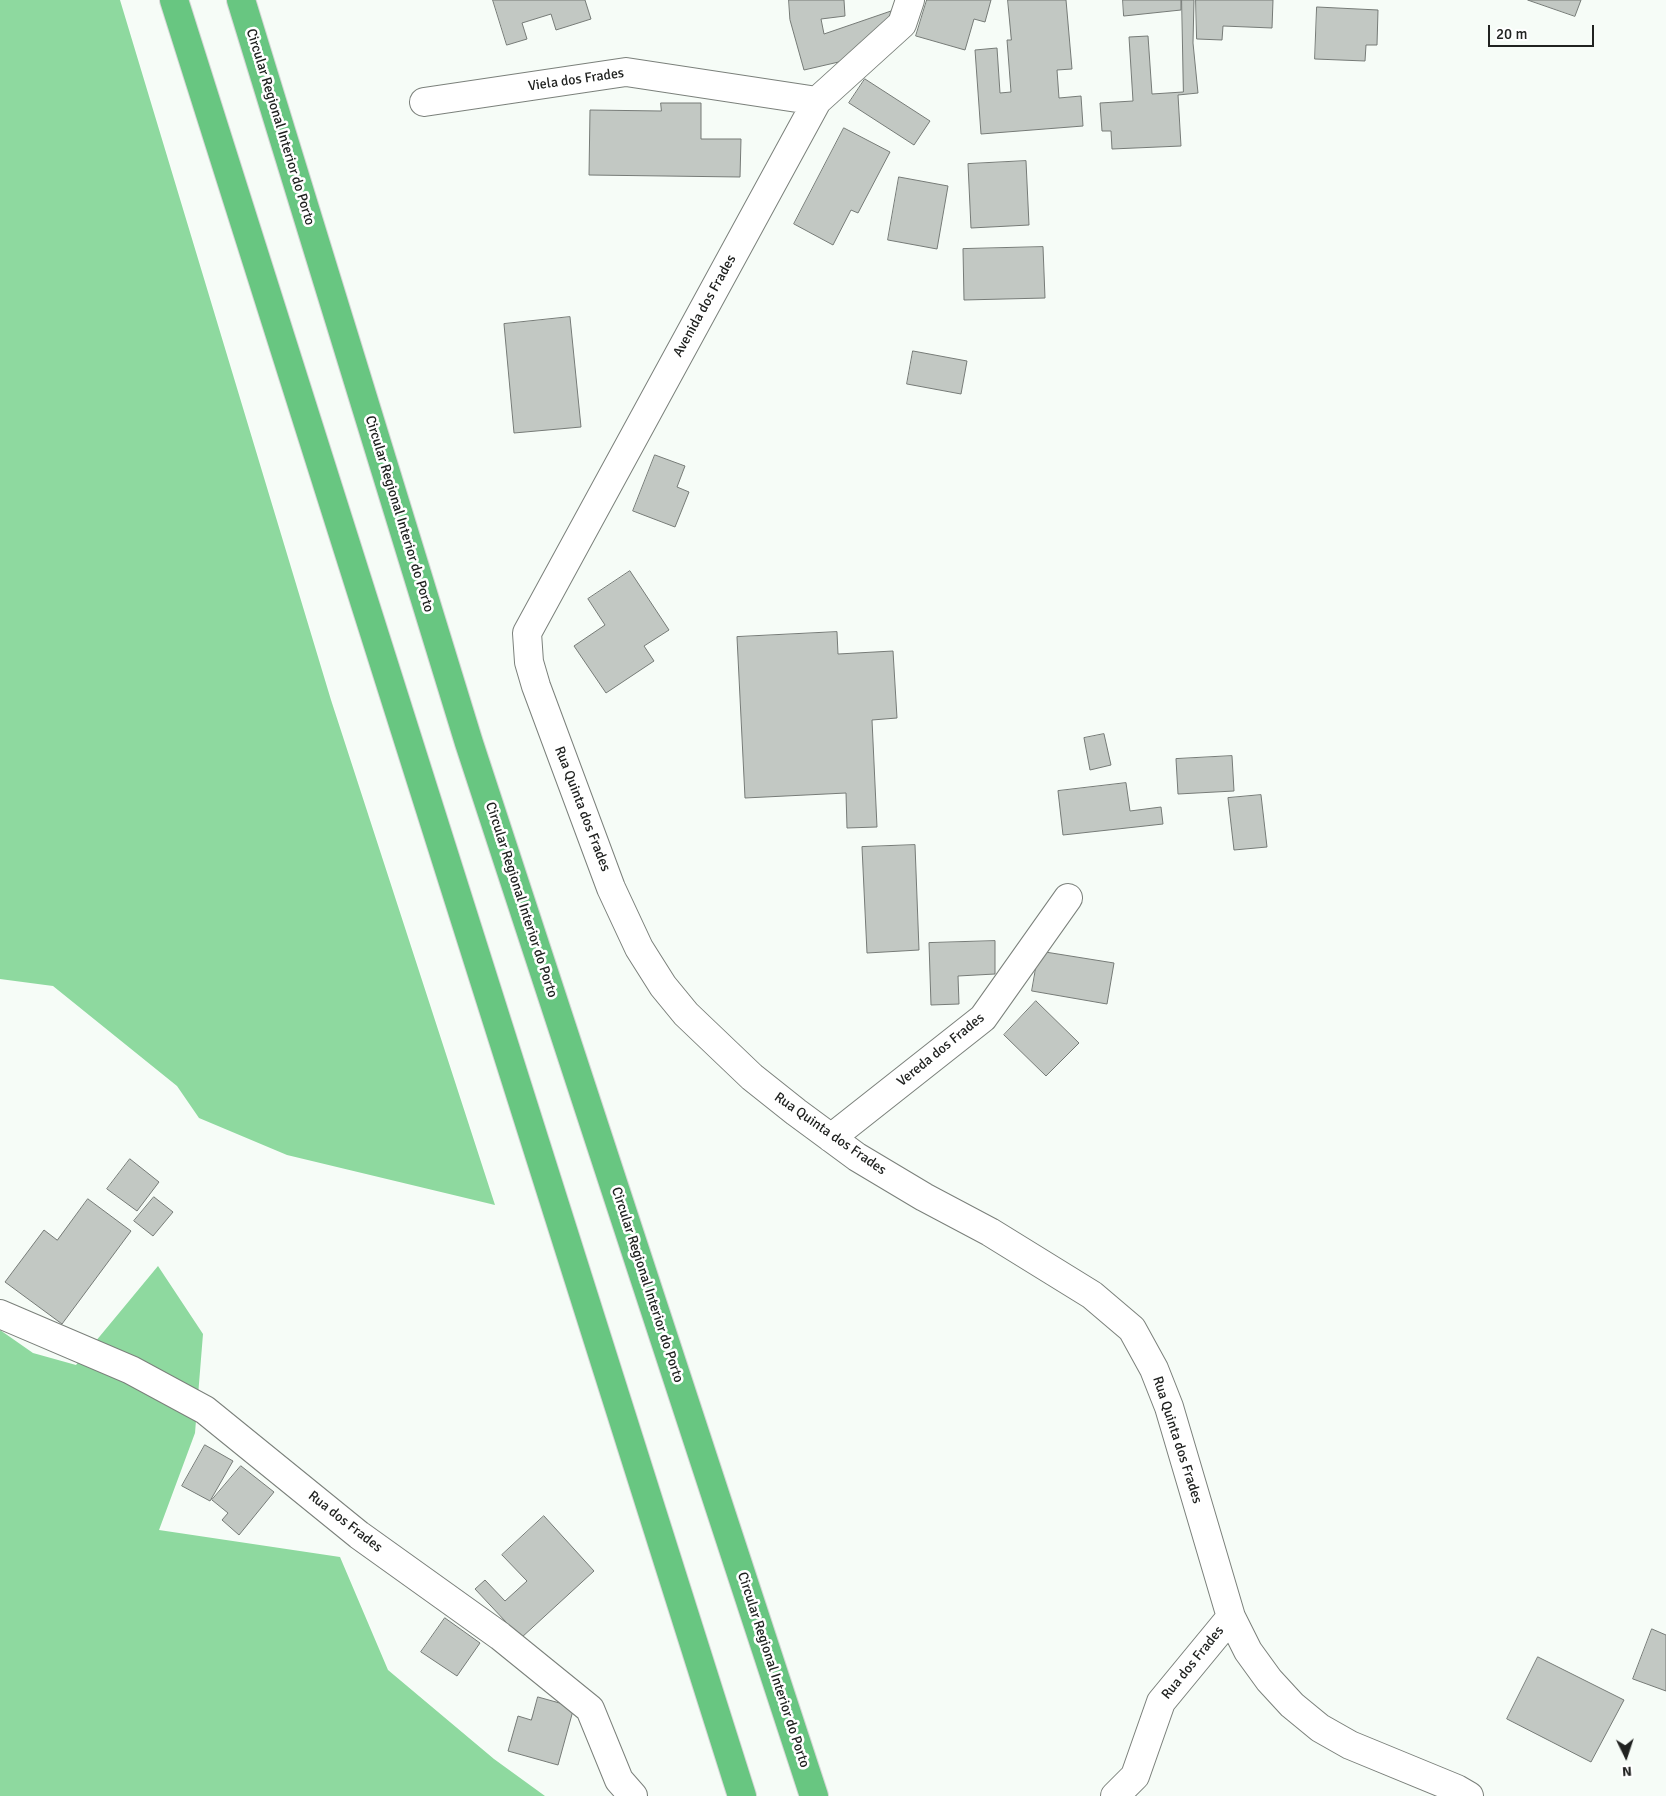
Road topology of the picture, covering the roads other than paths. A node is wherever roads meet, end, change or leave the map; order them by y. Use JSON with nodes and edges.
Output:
{"nodes":[{"id":1,"x":174,"y":0,"type":"edge"},
{"id":2,"x":241,"y":0,"type":"edge"},
{"id":3,"x":910,"y":0,"type":"edge"},
{"id":4,"x":817,"y":101,"type":"junction"},
{"id":5,"x":424,"y":102,"type":"dead end"},
{"id":6,"x":527,"y":633,"type":"joint"},
{"id":7,"x":1068,"y":898,"type":"dead end"},
{"id":8,"x":832,"y":1138,"type":"junction"},
{"id":9,"x":0,"y":1314,"type":"edge"},
{"id":10,"x":1231,"y":1617,"type":"junction"},
{"id":11,"x":633,"y":1796,"type":"edge"},
{"id":12,"x":742,"y":1796,"type":"edge"},
{"id":13,"x":814,"y":1796,"type":"edge"},
{"id":14,"x":1115,"y":1796,"type":"edge"},
{"id":15,"x":1469,"y":1796,"type":"edge"}],
"edges":[{"from":1,"to":12,"type":"highway"},
{"from":2,"to":13,"type":"highway","name":"Circular Regional Interior do Porto"},
{"from":3,"to":4,"type":"street","name":"Avenida dos Frades"},
{"from":4,"to":5,"type":"street","name":"Viela dos Frades"},
{"from":4,"to":6,"type":"street","name":"Avenida dos Frades"},
{"from":6,"to":8,"type":"street","name":"Rua Quinta dos Frades"},
{"from":7,"to":8,"type":"street","name":"Vereda dos Frades"},
{"from":8,"to":10,"type":"street","name":"Rua Quinta dos Frades"},
{"from":9,"to":11,"type":"street","name":"Rua dos Frades"},
{"from":10,"to":14,"type":"street","name":"Rua dos Frades"},
{"from":10,"to":15,"type":"street","name":"Rua dos Frades"}]}
